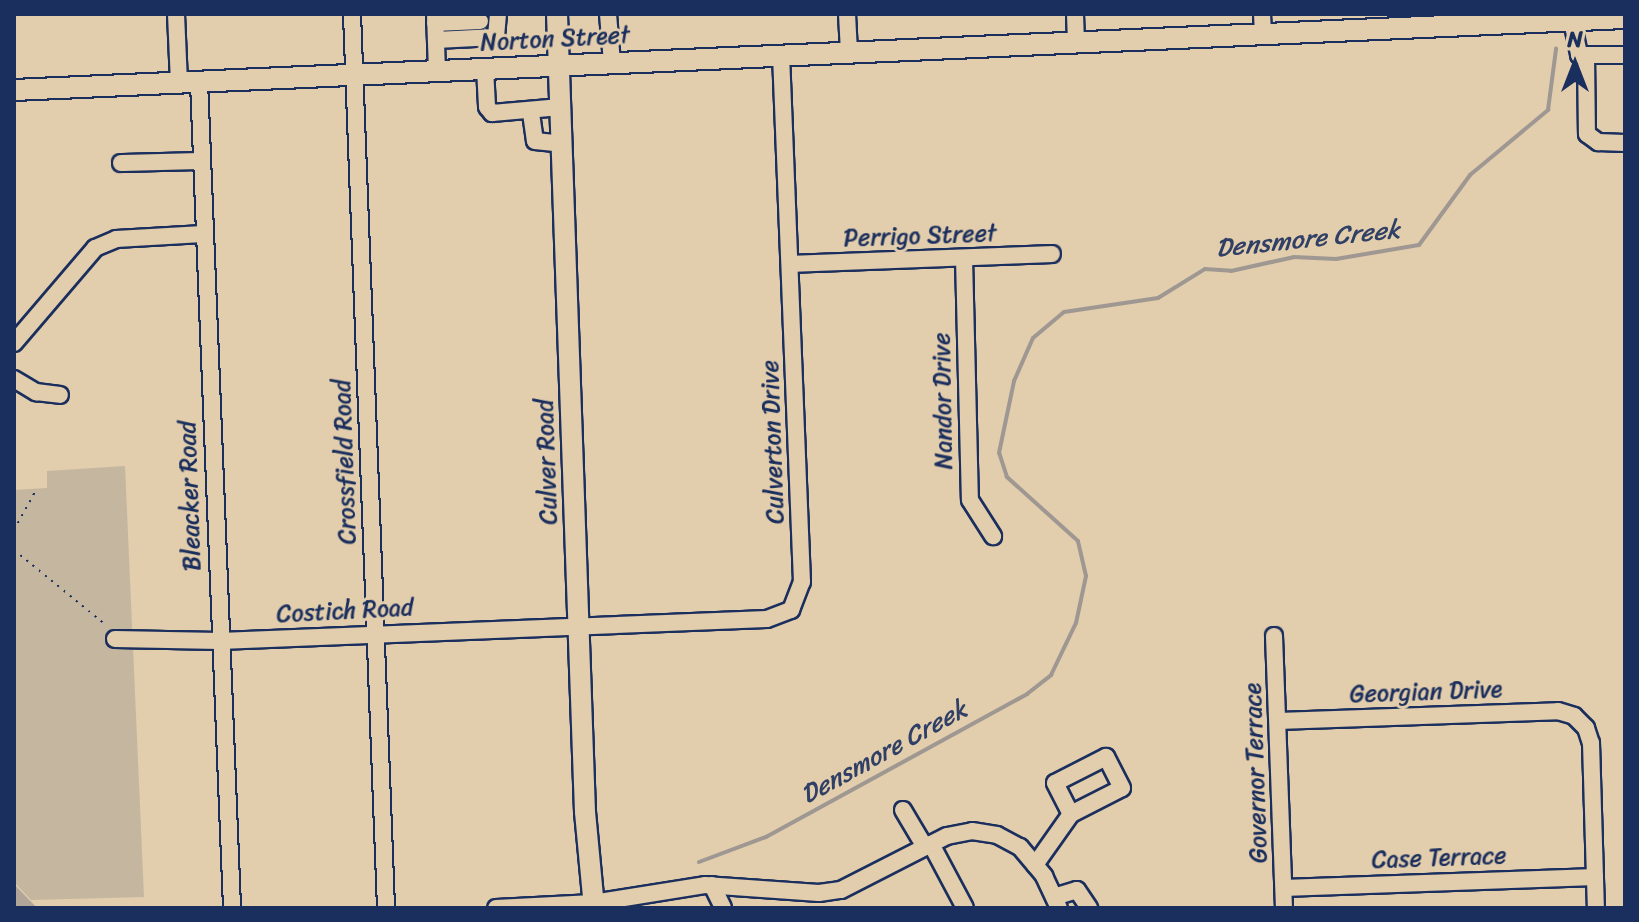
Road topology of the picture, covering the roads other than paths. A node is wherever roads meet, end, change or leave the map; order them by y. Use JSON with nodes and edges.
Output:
{"nodes":[{"id":1,"x":176,"y":14,"type":"edge"},
{"id":2,"x":352,"y":14,"type":"edge"},
{"id":3,"x":498,"y":14,"type":"edge"},
{"id":4,"x":557,"y":14,"type":"edge"},
{"id":5,"x":608,"y":14,"type":"edge"},
{"id":6,"x":847,"y":14,"type":"edge"},
{"id":7,"x":1075,"y":14,"type":"edge"},
{"id":8,"x":435,"y":18,"type":"edge"},
{"id":9,"x":1625,"y":18,"type":"edge"},
{"id":10,"x":480,"y":21,"type":"dead end"},
{"id":11,"x":1572,"y":21,"type":"junction"},
{"id":12,"x":1262,"y":24,"type":"edge"},
{"id":13,"x":436,"y":40,"type":"junction"},
{"id":14,"x":1076,"y":42,"type":"junction"},
{"id":15,"x":849,"y":52,"type":"junction"},
{"id":16,"x":781,"y":55,"type":"junction"},
{"id":17,"x":1586,"y":55,"type":"junction"},
{"id":18,"x":1625,"y":55,"type":"edge"},
{"id":19,"x":612,"y":63,"type":"junction"},
{"id":20,"x":560,"y":65,"type":"junction"},
{"id":21,"x":485,"y":68,"type":"junction"},
{"id":22,"x":437,"y":71,"type":"junction"},
{"id":23,"x":355,"y":75,"type":"junction"},
{"id":24,"x":189,"y":82,"type":"junction"},
{"id":25,"x":14,"y":90,"type":"edge"},
{"id":26,"x":561,"y":107,"type":"junction"},
{"id":27,"x":531,"y":113,"type":"junction"},
{"id":28,"x":1625,"y":143,"type":"edge"},
{"id":29,"x":562,"y":144,"type":"junction"},
{"id":30,"x":201,"y":161,"type":"junction"},
{"id":31,"x":121,"y":163,"type":"dead end"},
{"id":32,"x":203,"y":234,"type":"junction"},
{"id":33,"x":1052,"y":254,"type":"dead end"},
{"id":34,"x":964,"y":258,"type":"junction"},
{"id":35,"x":790,"y":264,"type":"junction"},
{"id":36,"x":14,"y":343,"type":"edge"},
{"id":37,"x":14,"y":379,"type":"edge"},
{"id":38,"x":60,"y":395,"type":"dead end"},
{"id":39,"x":993,"y":536,"type":"dead end"},
{"id":40,"x":578,"y":626,"type":"junction"},
{"id":41,"x":375,"y":633,"type":"junction"},
{"id":42,"x":114,"y":635,"type":"road end"},
{"id":43,"x":1274,"y":636,"type":"dead end"},
{"id":44,"x":220,"y":641,"type":"junction"},
{"id":45,"x":1278,"y":721,"type":"junction"},
{"id":46,"x":903,"y":810,"type":"dead end"},
{"id":47,"x":1071,"y":814,"type":"dead end"},
{"id":48,"x":928,"y":845,"type":"junction"},
{"id":49,"x":1035,"y":865,"type":"junction"},
{"id":50,"x":1595,"y":877,"type":"junction"},
{"id":51,"x":712,"y":885,"type":"junction"},
{"id":52,"x":1284,"y":888,"type":"junction"},
{"id":53,"x":822,"y":901,"type":"edge"},
{"id":54,"x":1056,"y":903,"type":"edge"},
{"id":55,"x":557,"y":906,"type":"edge"},
{"id":56,"x":593,"y":906,"type":"edge"},
{"id":57,"x":232,"y":908,"type":"edge"},
{"id":58,"x":386,"y":908,"type":"edge"},
{"id":59,"x":496,"y":908,"type":"edge"},
{"id":60,"x":723,"y":908,"type":"edge"},
{"id":61,"x":965,"y":908,"type":"edge"},
{"id":62,"x":1089,"y":908,"type":"edge"},
{"id":63,"x":1284,"y":908,"type":"edge"},
{"id":64,"x":1596,"y":908,"type":"edge"}],
"edges":[{"from":1,"to":24,"type":"street","name":"Bleacker Road"},
{"from":2,"to":23,"type":"street","name":"Crossfield Road"},
{"from":3,"to":13,"type":"street"},
{"from":4,"to":20,"type":"main road","name":"Culver Road"},
{"from":5,"to":19,"type":"street"},
{"from":6,"to":15,"type":"street"},
{"from":7,"to":14,"type":"street"},
{"from":8,"to":10,"type":"street"},
{"from":8,"to":13,"type":"street"},
{"from":9,"to":11,"type":"main road","name":"Norton Street"},
{"from":11,"to":12,"type":"main road","name":"Norton Street"},
{"from":11,"to":17,"type":"street"},
{"from":12,"to":14,"type":"main road","name":"Norton Street"},
{"from":13,"to":22,"type":"street"},
{"from":14,"to":15,"type":"main road","name":"Norton Street"},
{"from":15,"to":16,"type":"main road","name":"Norton Street"},
{"from":16,"to":19,"type":"main road","name":"Norton Street"},
{"from":16,"to":35,"type":"street","name":"Culverton Drive"},
{"from":17,"to":18,"type":"street"},
{"from":17,"to":28,"type":"street"},
{"from":19,"to":20,"type":"main road","name":"Norton Street"},
{"from":20,"to":21,"type":"main road","name":"Norton Street"},
{"from":20,"to":26,"type":"main road","name":"Culver Road"},
{"from":21,"to":22,"type":"main road","name":"Norton Street"},
{"from":21,"to":27,"type":"street"},
{"from":22,"to":23,"type":"main road","name":"Norton Street"},
{"from":23,"to":24,"type":"main road","name":"Norton Street"},
{"from":23,"to":41,"type":"street","name":"Crossfield Road"},
{"from":24,"to":25,"type":"main road","name":"Norton Street"},
{"from":24,"to":30,"type":"street","name":"Bleacker Road"},
{"from":26,"to":27,"type":"street"},
{"from":26,"to":29,"type":"main road","name":"Culver Road"},
{"from":27,"to":29,"type":"street"},
{"from":29,"to":40,"type":"main road","name":"Culver Road"},
{"from":30,"to":31,"type":"street"},
{"from":30,"to":32,"type":"street","name":"Bleacker Road"},
{"from":32,"to":36,"type":"street"},
{"from":32,"to":44,"type":"street","name":"Bleacker Road"},
{"from":33,"to":34,"type":"street","name":"Perrigo Street"},
{"from":34,"to":35,"type":"street","name":"Perrigo Street"},
{"from":34,"to":39,"type":"street","name":"Nandor Drive"},
{"from":35,"to":40,"type":"street","name":"Culverton Drive"},
{"from":37,"to":38,"type":"street"},
{"from":40,"to":41,"type":"street","name":"Costich Road"},
{"from":40,"to":56,"type":"main road","name":"Culver Road"},
{"from":41,"to":44,"type":"street","name":"Costich Road"},
{"from":41,"to":58,"type":"street","name":"Crossfield Road"},
{"from":42,"to":44,"type":"street","name":"Costich Road"},
{"from":43,"to":45,"type":"street","name":"Governor Terrace"},
{"from":44,"to":57,"type":"street","name":"Bleacker Road"},
{"from":45,"to":50,"type":"street","name":"Georgian Drive"},
{"from":45,"to":52,"type":"street","name":"Governor Terrace"},
{"from":46,"to":48,"type":"street"},
{"from":47,"to":49,"type":"street"},
{"from":48,"to":49,"type":"street"},
{"from":48,"to":53,"type":"street"},
{"from":48,"to":61,"type":"street"},
{"from":49,"to":54,"type":"street"},
{"from":50,"to":52,"type":"street","name":"Case Terrace"},
{"from":50,"to":64,"type":"street"},
{"from":51,"to":53,"type":"street"},
{"from":51,"to":56,"type":"street"},
{"from":51,"to":60,"type":"street"},
{"from":52,"to":63,"type":"street","name":"Governor Terrace"},
{"from":54,"to":62,"type":"street"},
{"from":55,"to":56,"type":"street"},
{"from":55,"to":59,"type":"street"}]}
